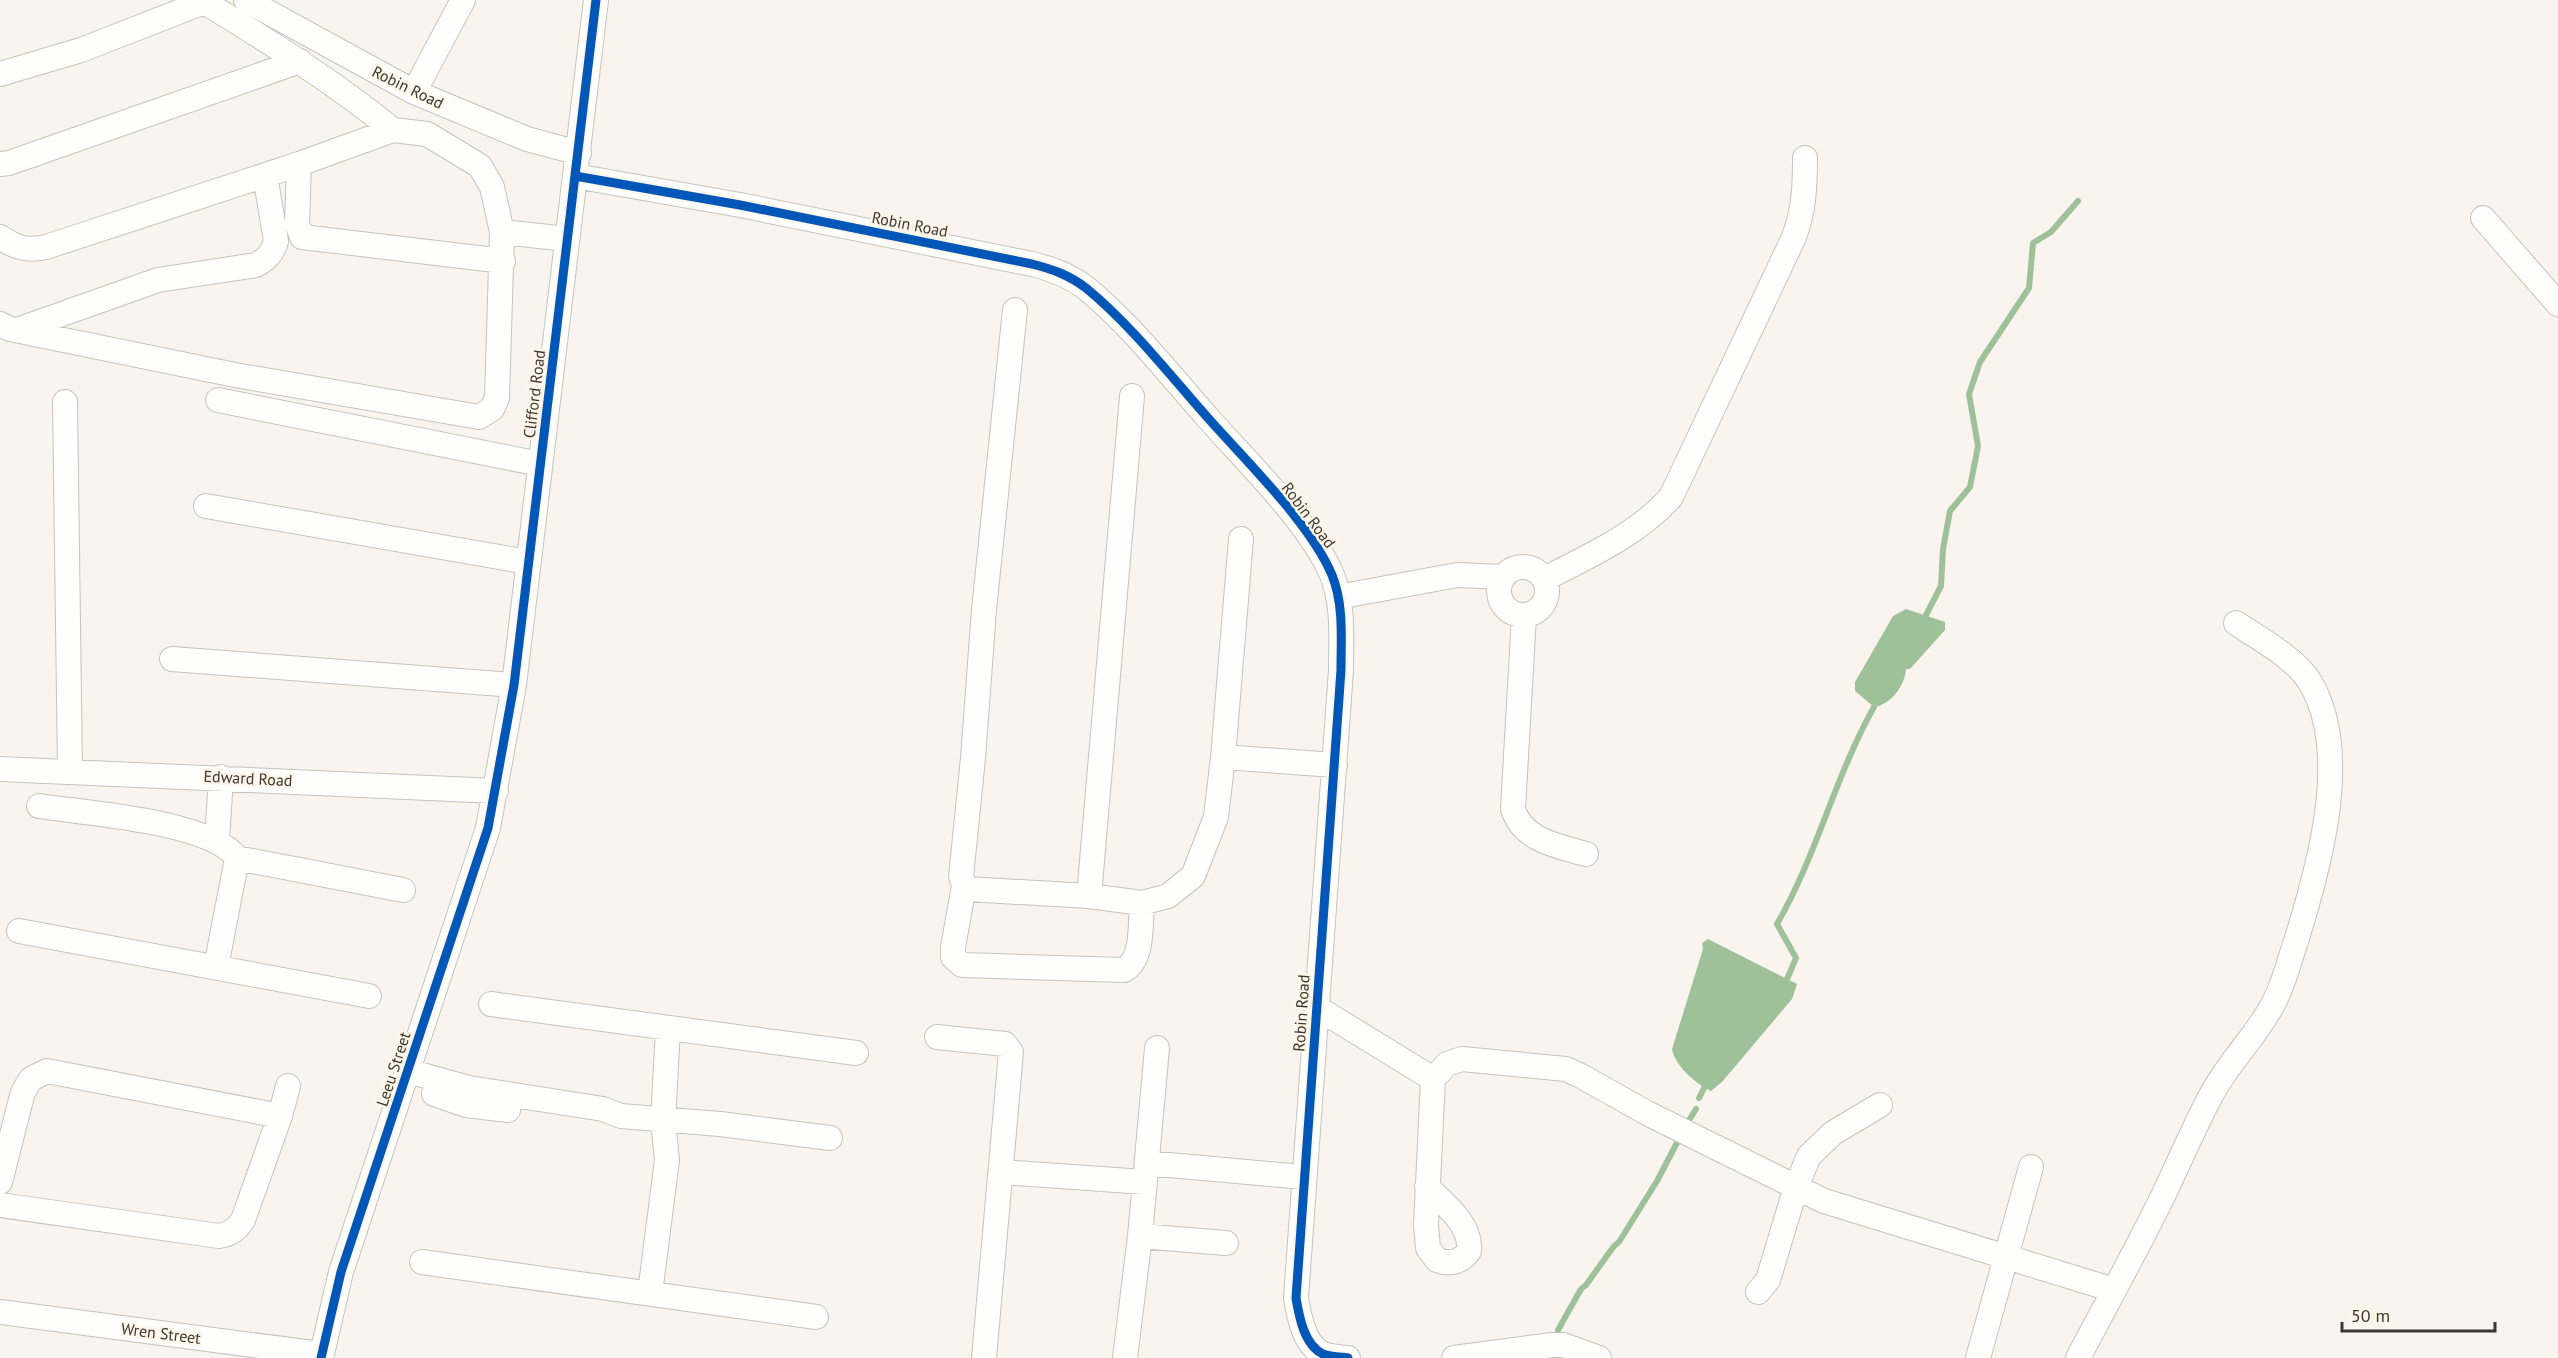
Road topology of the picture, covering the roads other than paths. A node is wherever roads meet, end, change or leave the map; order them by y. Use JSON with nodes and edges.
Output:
{"nodes":[{"id":1,"x":246,"y":0,"type":"edge"},
{"id":2,"x":463,"y":0,"type":"edge"},
{"id":3,"x":596,"y":0,"type":"edge"},
{"id":4,"x":203,"y":1,"type":"edge"},
{"id":5,"x":300,"y":61,"type":"junction"},
{"id":6,"x":0,"y":75,"type":"edge"},
{"id":7,"x":414,"y":92,"type":"junction"},
{"id":8,"x":393,"y":130,"type":"junction"},
{"id":9,"x":1805,"y":158,"type":"dead end"},
{"id":10,"x":0,"y":164,"type":"edge"},
{"id":11,"x":298,"y":164,"type":"junction"},
{"id":12,"x":577,"y":165,"type":"junction"},
{"id":13,"x":265,"y":175,"type":"junction"},
{"id":14,"x":2482,"y":218,"type":"dead end"},
{"id":15,"x":502,"y":232,"type":"junction"},
{"id":16,"x":567,"y":239,"type":"junction"},
{"id":17,"x":5,"y":246,"type":"edge"},
{"id":18,"x":502,"y":261,"type":"junction"},
{"id":19,"x":2558,"y":304,"type":"edge"},
{"id":20,"x":1015,"y":310,"type":"dead end"},
{"id":21,"x":9,"y":327,"type":"edge"},
{"id":22,"x":1132,"y":396,"type":"dead end"},
{"id":23,"x":218,"y":400,"type":"dead end"},
{"id":24,"x":65,"y":402,"type":"dead end"},
{"id":25,"x":540,"y":464,"type":"junction"},
{"id":26,"x":206,"y":506,"type":"dead end"},
{"id":27,"x":1240,"y":540,"type":"dead end"},
{"id":28,"x":528,"y":562,"type":"junction"},
{"id":29,"x":1503,"y":577,"type":"junction"},
{"id":30,"x":1545,"y":579,"type":"junction"},
{"id":31,"x":1338,"y":597,"type":"junction"},
{"id":32,"x":1524,"y":616,"type":"junction"},
{"id":33,"x":2236,"y":623,"type":"dead end"},
{"id":34,"x":172,"y":659,"type":"dead end"},
{"id":35,"x":514,"y":685,"type":"junction"},
{"id":36,"x":1223,"y":757,"type":"junction"},
{"id":37,"x":1335,"y":765,"type":"junction"},
{"id":38,"x":0,"y":769,"type":"edge"},
{"id":39,"x":70,"y":772,"type":"junction"},
{"id":40,"x":221,"y":777,"type":"junction"},
{"id":41,"x":496,"y":791,"type":"junction"},
{"id":42,"x":39,"y":806,"type":"dead end"},
{"id":43,"x":217,"y":842,"type":"junction"},
{"id":44,"x":1586,"y":854,"type":"dead end"},
{"id":45,"x":237,"y":858,"type":"junction"},
{"id":46,"x":964,"y":886,"type":"junction"},
{"id":47,"x":403,"y":890,"type":"dead end"},
{"id":48,"x":1089,"y":896,"type":"junction"},
{"id":49,"x":1142,"y":903,"type":"junction"},
{"id":50,"x":20,"y":931,"type":"dead end"},
{"id":51,"x":216,"y":967,"type":"junction"},
{"id":52,"x":369,"y":996,"type":"dead end"},
{"id":53,"x":492,"y":1004,"type":"dead end"},
{"id":54,"x":1316,"y":1007,"type":"junction"},
{"id":55,"x":668,"y":1029,"type":"junction"},
{"id":56,"x":937,"y":1037,"type":"dead end"},
{"id":57,"x":1157,"y":1048,"type":"dead end"},
{"id":58,"x":856,"y":1053,"type":"dead end"},
{"id":59,"x":406,"y":1077,"type":"junction"},
{"id":60,"x":1433,"y":1079,"type":"junction"},
{"id":61,"x":288,"y":1086,"type":"dead end"},
{"id":62,"x":1881,"y":1105,"type":"dead end"},
{"id":63,"x":280,"y":1116,"type":"junction"},
{"id":64,"x":663,"y":1121,"type":"junction"},
{"id":65,"x":830,"y":1138,"type":"dead end"},
{"id":66,"x":2031,"y":1167,"type":"dead end"},
{"id":67,"x":1000,"y":1172,"type":"junction"},
{"id":68,"x":1145,"y":1173,"type":"junction"},
{"id":69,"x":1303,"y":1177,"type":"junction"},
{"id":70,"x":0,"y":1182,"type":"edge"},
{"id":71,"x":1427,"y":1187,"type":"dead end"},
{"id":72,"x":1796,"y":1187,"type":"junction"},
{"id":73,"x":0,"y":1204,"type":"edge"},
{"id":74,"x":1140,"y":1236,"type":"junction"},
{"id":75,"x":1226,"y":1243,"type":"dead end"},
{"id":76,"x":2005,"y":1256,"type":"junction"},
{"id":77,"x":422,"y":1262,"type":"dead end"},
{"id":78,"x":2114,"y":1290,"type":"junction"},
{"id":79,"x":1758,"y":1292,"type":"dead end"},
{"id":80,"x":650,"y":1293,"type":"junction"},
{"id":81,"x":0,"y":1312,"type":"edge"},
{"id":82,"x":816,"y":1317,"type":"dead end"},
{"id":83,"x":321,"y":1356,"type":"edge"},
{"id":84,"x":984,"y":1358,"type":"edge"},
{"id":85,"x":1129,"y":1358,"type":"edge"},
{"id":86,"x":1348,"y":1358,"type":"edge"},
{"id":87,"x":1454,"y":1358,"type":"edge"},
{"id":88,"x":1599,"y":1358,"type":"edge"},
{"id":89,"x":1978,"y":1358,"type":"edge"},
{"id":90,"x":2078,"y":1358,"type":"edge"}],
"edges":[{"from":1,"to":7,"type":"street","name":"Robin Road"},
{"from":2,"to":7,"type":"street"},
{"from":3,"to":12,"type":"street","name":"Clifford Road"},
{"from":4,"to":5,"type":"street"},
{"from":4,"to":6,"type":"street"},
{"from":5,"to":8,"type":"street"},
{"from":5,"to":10,"type":"street"},
{"from":7,"to":12,"type":"street","name":"Robin Road"},
{"from":8,"to":11,"type":"street"},
{"from":8,"to":15,"type":"street"},
{"from":9,"to":30,"type":"street"},
{"from":11,"to":13,"type":"street"},
{"from":11,"to":18,"type":"street"},
{"from":12,"to":16,"type":"street","name":"Clifford Road"},
{"from":12,"to":31,"type":"street","name":"Robin Road"},
{"from":13,"to":17,"type":"street"},
{"from":13,"to":21,"type":"street"},
{"from":14,"to":19,"type":"street"},
{"from":15,"to":16,"type":"street"},
{"from":15,"to":18,"type":"street"},
{"from":16,"to":25,"type":"street","name":"Clifford Road"},
{"from":18,"to":21,"type":"street"},
{"from":20,"to":46,"type":"street"},
{"from":22,"to":48,"type":"street"},
{"from":23,"to":25,"type":"street"},
{"from":24,"to":39,"type":"street"},
{"from":25,"to":28,"type":"street","name":"Clifford Road"},
{"from":26,"to":28,"type":"street"},
{"from":27,"to":36,"type":"street"},
{"from":28,"to":35,"type":"street","name":"Clifford Road"},
{"from":29,"to":30,"type":"street"},
{"from":29,"to":31,"type":"street"},
{"from":29,"to":32,"type":"street"},
{"from":30,"to":32,"type":"street"},
{"from":31,"to":37,"type":"street","name":"Robin Road"},
{"from":32,"to":44,"type":"street"},
{"from":33,"to":78,"type":"street"},
{"from":34,"to":35,"type":"street"},
{"from":35,"to":41,"type":"street","name":"Clifford Road"},
{"from":36,"to":37,"type":"street"},
{"from":36,"to":49,"type":"street"},
{"from":37,"to":54,"type":"street","name":"Robin Road"},
{"from":38,"to":39,"type":"street","name":"Edward Road"},
{"from":39,"to":40,"type":"street","name":"Edward Road"},
{"from":40,"to":41,"type":"street","name":"Edward Road"},
{"from":40,"to":43,"type":"street"},
{"from":41,"to":59,"type":"street","name":"Leeu Street"},
{"from":42,"to":43,"type":"street"},
{"from":43,"to":45,"type":"street"},
{"from":45,"to":47,"type":"street"},
{"from":45,"to":51,"type":"street"},
{"from":46,"to":48,"type":"street"},
{"from":46,"to":49,"type":"street"},
{"from":48,"to":49,"type":"street"},
{"from":50,"to":51,"type":"street"},
{"from":51,"to":52,"type":"street"},
{"from":53,"to":55,"type":"street"},
{"from":54,"to":60,"type":"street"},
{"from":54,"to":69,"type":"street","name":"Robin Road"},
{"from":55,"to":58,"type":"street"},
{"from":55,"to":64,"type":"street"},
{"from":56,"to":67,"type":"street"},
{"from":57,"to":68,"type":"street"},
{"from":59,"to":64,"type":"street"},
{"from":59,"to":83,"type":"street","name":"Leeu Street"},
{"from":60,"to":71,"type":"street"},
{"from":60,"to":72,"type":"street"},
{"from":61,"to":63,"type":"street"},
{"from":62,"to":72,"type":"street"},
{"from":63,"to":70,"type":"street"},
{"from":63,"to":73,"type":"street"},
{"from":64,"to":65,"type":"street"},
{"from":64,"to":80,"type":"street"},
{"from":66,"to":76,"type":"street"},
{"from":67,"to":68,"type":"street"},
{"from":67,"to":84,"type":"street"},
{"from":68,"to":69,"type":"street"},
{"from":68,"to":74,"type":"street"},
{"from":69,"to":86,"type":"street","name":"Robin Road"},
{"from":72,"to":76,"type":"street"},
{"from":72,"to":79,"type":"street"},
{"from":74,"to":75,"type":"street"},
{"from":74,"to":85,"type":"street"},
{"from":76,"to":78,"type":"street"},
{"from":76,"to":89,"type":"street"},
{"from":77,"to":80,"type":"street"},
{"from":78,"to":90,"type":"street"},
{"from":80,"to":82,"type":"street"},
{"from":81,"to":83,"type":"street","name":"Wren Street"},
{"from":87,"to":88,"type":"street"}]}
